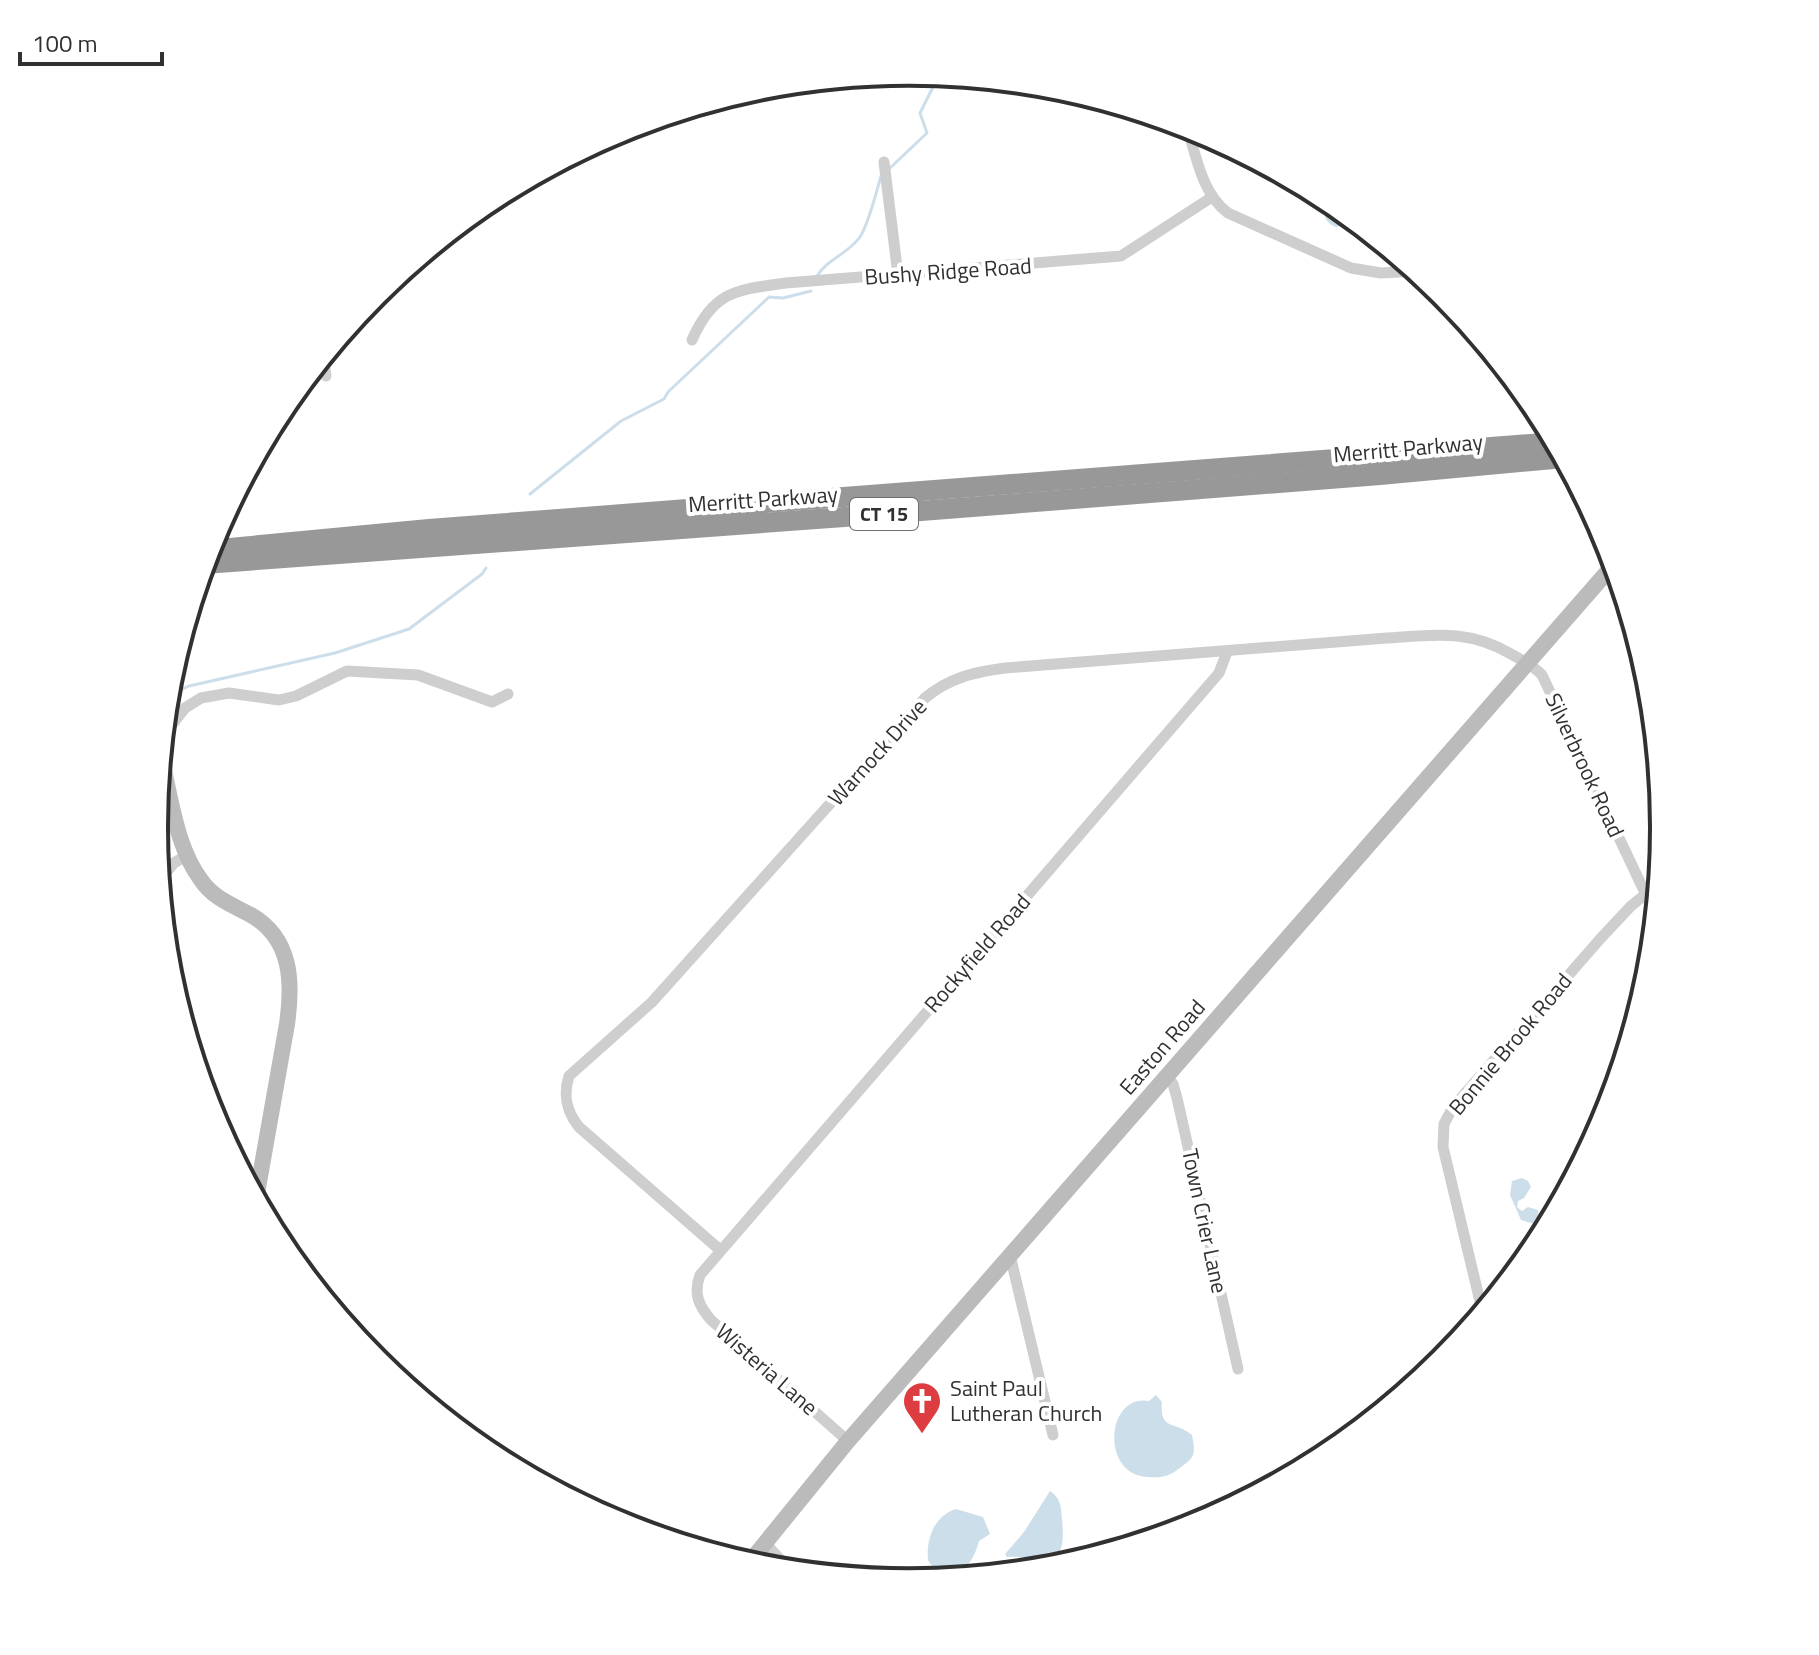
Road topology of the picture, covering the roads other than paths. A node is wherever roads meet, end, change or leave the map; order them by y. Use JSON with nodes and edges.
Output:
{"nodes":[{"id":1,"x":1193,"y":142,"type":"edge"},
{"id":2,"x":884,"y":163,"type":"dead end"},
{"id":3,"x":1212,"y":197,"type":"junction"},
{"id":4,"x":1400,"y":272,"type":"edge"},
{"id":5,"x":898,"y":275,"type":"junction"},
{"id":6,"x":692,"y":340,"type":"dead end"},
{"id":7,"x":325,"y":371,"type":"edge"},
{"id":8,"x":326,"y":376,"type":"dead end"},
{"id":9,"x":1543,"y":443,"type":"edge"},
{"id":10,"x":1553,"y":459,"type":"edge"},
{"id":11,"x":222,"y":549,"type":"edge"},
{"id":12,"x":217,"y":563,"type":"edge"},
{"id":13,"x":1606,"y":573,"type":"edge"},
{"id":14,"x":1227,"y":652,"type":"junction"},
{"id":15,"x":1528,"y":663,"type":"junction"},
{"id":16,"x":508,"y":694,"type":"dead end"},
{"id":17,"x":176,"y":720,"type":"edge"},
{"id":18,"x":169,"y":791,"type":"edge"},
{"id":19,"x":173,"y":805,"type":"junction"},
{"id":20,"x":169,"y":807,"type":"edge"},
{"id":21,"x":187,"y":855,"type":"junction"},
{"id":22,"x":170,"y":868,"type":"edge"},
{"id":23,"x":1646,"y":894,"type":"junction"},
{"id":24,"x":1647,"y":897,"type":"edge"},
{"id":25,"x":1167,"y":1076,"type":"junction"},
{"id":26,"x":259,"y":1183,"type":"edge"},
{"id":27,"x":720,"y":1250,"type":"junction"},
{"id":28,"x":1010,"y":1255,"type":"junction"},
{"id":29,"x":1480,"y":1301,"type":"edge"},
{"id":30,"x":1237,"y":1366,"type":"dead end"},
{"id":31,"x":1053,"y":1435,"type":"dead end"},
{"id":32,"x":848,"y":1441,"type":"junction"},
{"id":33,"x":765,"y":1543,"type":"junction"},
{"id":34,"x":757,"y":1553,"type":"edge"},
{"id":35,"x":778,"y":1557,"type":"edge"}],
"edges":[{"from":1,"to":3,"type":"street"},
{"from":2,"to":5,"type":"street"},
{"from":3,"to":4,"type":"street"},
{"from":3,"to":5,"type":"street","name":"Bushy Ridge Road"},
{"from":5,"to":6,"type":"street","name":"Bushy Ridge Road"},
{"from":7,"to":8,"type":"street"},
{"from":9,"to":11,"type":"highway","name":"Merritt Parkway","number":"CT 15"},
{"from":10,"to":12,"type":"highway","name":"Merritt Parkway","number":"CT 15"},
{"from":13,"to":15,"type":"main road","name":"Easton Road"},
{"from":14,"to":15,"type":"street","name":"Warnock Drive"},
{"from":14,"to":27,"type":"street","name":"Rockyfield Road"},
{"from":14,"to":27,"type":"street","name":"Warnock Drive"},
{"from":15,"to":23,"type":"street","name":"Silverbrook Road"},
{"from":15,"to":25,"type":"main road","name":"Easton Road"},
{"from":16,"to":17,"type":"street"},
{"from":18,"to":19,"type":"main road"},
{"from":19,"to":20,"type":"street"},
{"from":19,"to":21,"type":"main road"},
{"from":21,"to":22,"type":"street"},
{"from":21,"to":26,"type":"main road"},
{"from":23,"to":24,"type":"street","name":"Silverbrook Road"},
{"from":23,"to":29,"type":"street","name":"Bonnie Brook Road"},
{"from":25,"to":28,"type":"main road","name":"Easton Road"},
{"from":25,"to":30,"type":"street","name":"Town Crier Lane"},
{"from":27,"to":32,"type":"street","name":"Wisteria Lane"},
{"from":28,"to":31,"type":"street"},
{"from":28,"to":32,"type":"main road","name":"Easton Road"},
{"from":32,"to":33,"type":"main road","name":"Easton Road"},
{"from":33,"to":34,"type":"main road","name":"Easton Road"},
{"from":33,"to":35,"type":"street"}]}
